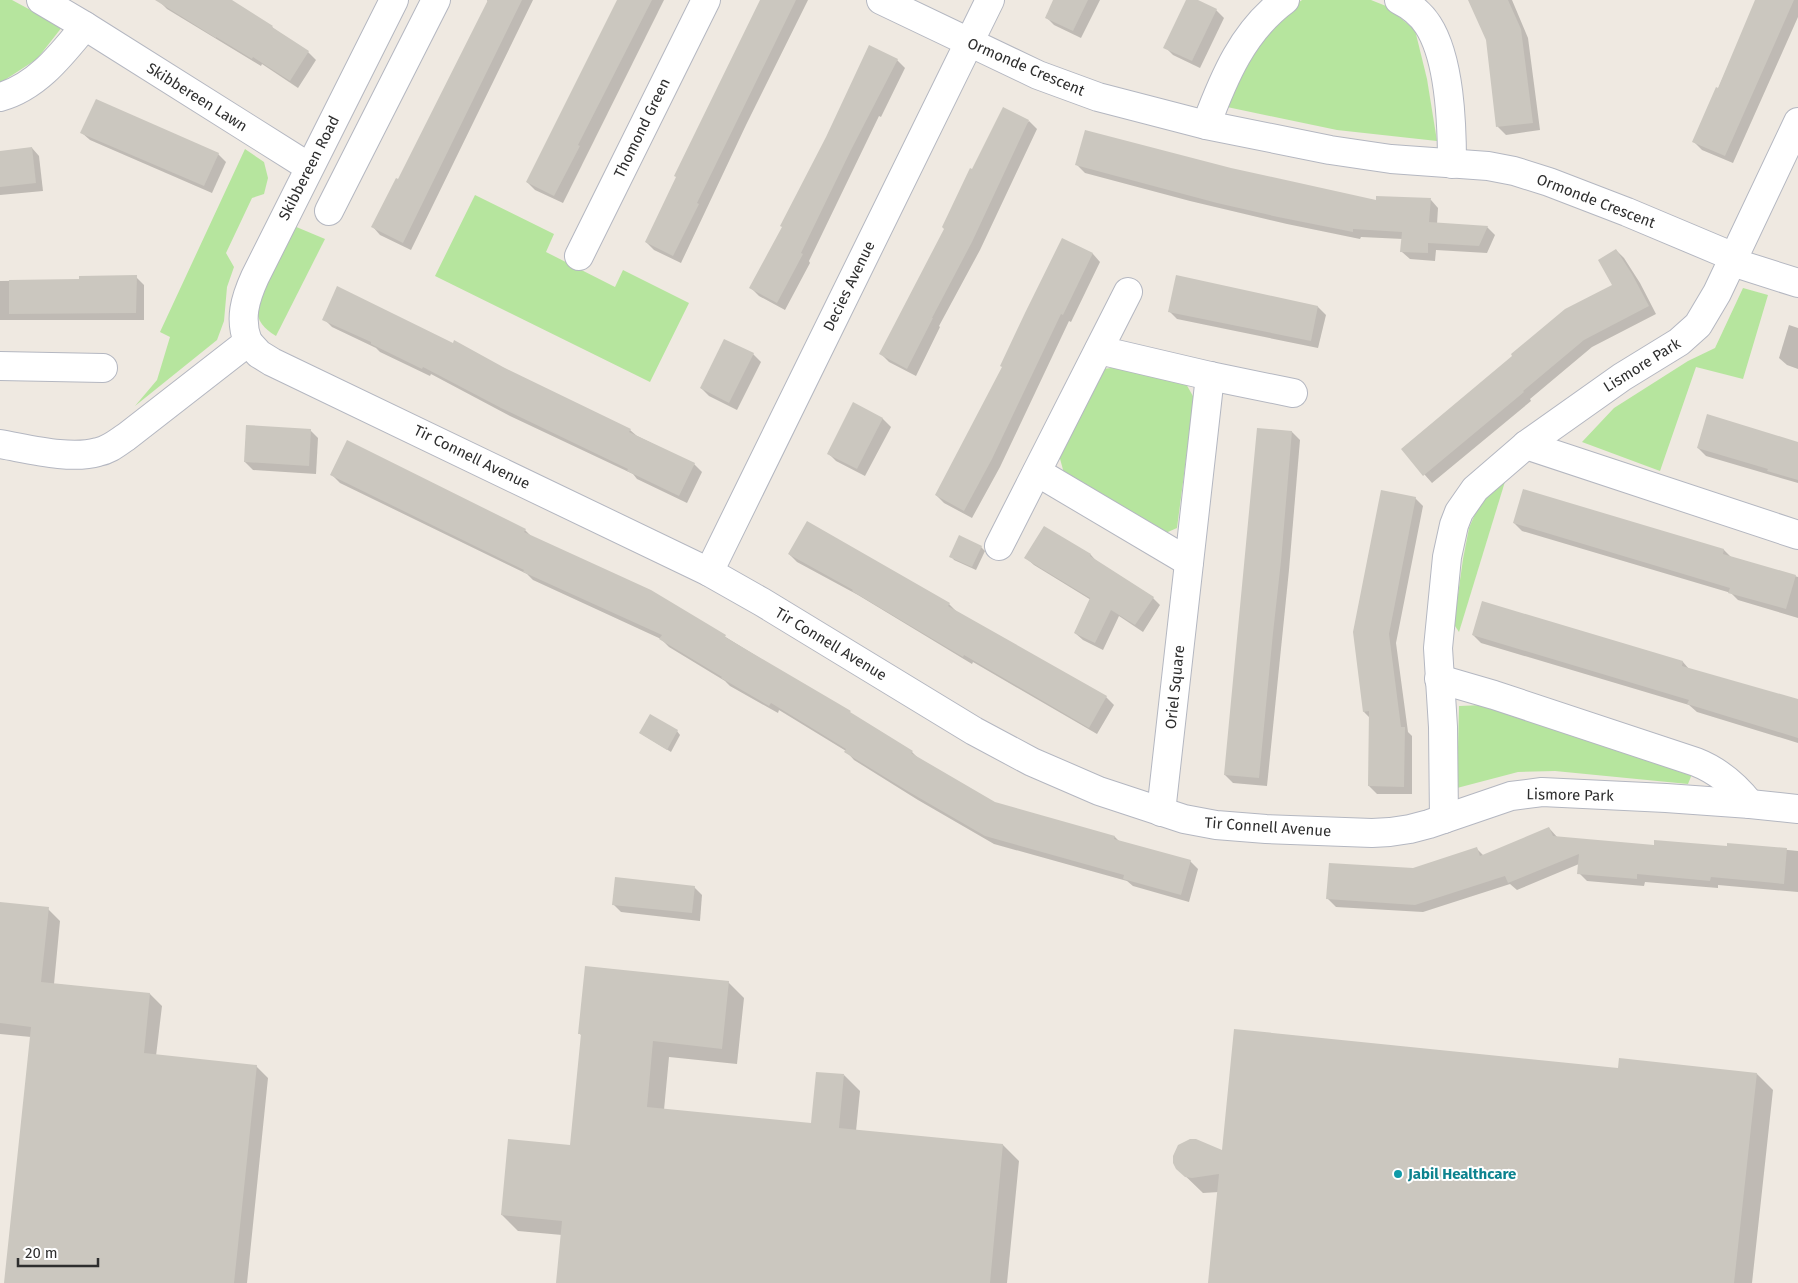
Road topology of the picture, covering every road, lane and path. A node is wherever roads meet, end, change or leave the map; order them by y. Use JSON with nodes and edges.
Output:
{"nodes":[{"id":1,"x":41,"y":0,"type":"edge"},
{"id":2,"x":436,"y":0,"type":"edge"},
{"id":3,"x":706,"y":0,"type":"edge"},
{"id":4,"x":881,"y":0,"type":"edge"},
{"id":5,"x":990,"y":0,"type":"edge"},
{"id":6,"x":1285,"y":0,"type":"edge"},
{"id":7,"x":1399,"y":0,"type":"edge"},
{"id":8,"x":391,"y":7,"type":"edge"},
{"id":9,"x":85,"y":26,"type":"junction"},
{"id":10,"x":420,"y":31,"type":"junction"},
{"id":11,"x":969,"y":43,"type":"junction"},
{"id":12,"x":0,"y":97,"type":"edge"},
{"id":13,"x":1798,"y":122,"type":"edge"},
{"id":14,"x":1206,"y":125,"type":"junction"},
{"id":15,"x":1452,"y":164,"type":"junction"},
{"id":16,"x":309,"y":167,"type":"junction"},
{"id":17,"x":329,"y":211,"type":"dead end"},
{"id":18,"x":579,"y":256,"type":"dead end"},
{"id":19,"x":1733,"y":260,"type":"junction"},
{"id":20,"x":1798,"y":283,"type":"edge"},
{"id":21,"x":1128,"y":292,"type":"dead end"},
{"id":22,"x":248,"y":342,"type":"junction"},
{"id":23,"x":1099,"y":350,"type":"junction"},
{"id":24,"x":0,"y":366,"type":"edge"},
{"id":25,"x":103,"y":368,"type":"dead end"},
{"id":26,"x":1210,"y":376,"type":"junction"},
{"id":27,"x":1293,"y":393,"type":"dead end"},
{"id":28,"x":0,"y":444,"type":"edge"},
{"id":29,"x":1526,"y":445,"type":"junction"},
{"id":30,"x":1037,"y":472,"type":"junction"},
{"id":31,"x":1798,"y":535,"type":"edge"},
{"id":32,"x":999,"y":546,"type":"dead end"},
{"id":33,"x":1189,"y":562,"type":"junction"},
{"id":34,"x":709,"y":572,"type":"junction"},
{"id":35,"x":1439,"y":679,"type":"junction"},
{"id":36,"x":1750,"y":804,"type":"junction"},
{"id":37,"x":1798,"y":809,"type":"edge"},
{"id":38,"x":1161,"y":812,"type":"junction"},
{"id":39,"x":1444,"y":819,"type":"junction"}],
"edges":[{"from":1,"to":9,"type":"street","name":"Skibbereen Lawn"},
{"from":2,"to":10,"type":"street"},
{"from":3,"to":18,"type":"street","name":"Thomond Green"},
{"from":4,"to":11,"type":"street","name":"Ormonde Crescent"},
{"from":5,"to":11,"type":"street","name":"Decies Avenue"},
{"from":6,"to":14,"type":"street"},
{"from":7,"to":15,"type":"street"},
{"from":8,"to":10,"type":"street"},
{"from":8,"to":16,"type":"street","name":"Skibbereen Road"},
{"from":9,"to":12,"type":"street"},
{"from":9,"to":16,"type":"street","name":"Skibbereen Lawn"},
{"from":10,"to":17,"type":"street"},
{"from":11,"to":14,"type":"street","name":"Ormonde Crescent"},
{"from":11,"to":34,"type":"street","name":"Decies Avenue"},
{"from":13,"to":19,"type":"street","name":"Lismore Park"},
{"from":14,"to":15,"type":"street","name":"Ormonde Crescent"},
{"from":15,"to":19,"type":"street","name":"Ormonde Crescent"},
{"from":16,"to":22,"type":"street","name":"Skibbereen Road"},
{"from":19,"to":20,"type":"street"},
{"from":19,"to":29,"type":"street","name":"Lismore Park"},
{"from":21,"to":23,"type":"street"},
{"from":22,"to":28,"type":"street"},
{"from":22,"to":34,"type":"street","name":"Tir Connell Avenue"},
{"from":23,"to":26,"type":"street"},
{"from":23,"to":30,"type":"street"},
{"from":24,"to":25,"type":"street"},
{"from":26,"to":27,"type":"street"},
{"from":26,"to":33,"type":"street","name":"Oriel Square"},
{"from":29,"to":31,"type":"street"},
{"from":29,"to":35,"type":"street","name":"Lismore Park"},
{"from":30,"to":32,"type":"street"},
{"from":30,"to":33,"type":"street"},
{"from":33,"to":38,"type":"street","name":"Oriel Square"},
{"from":34,"to":38,"type":"street","name":"Tir Connell Avenue"},
{"from":35,"to":36,"type":"street"},
{"from":35,"to":39,"type":"street","name":"Lismore Park"},
{"from":36,"to":37,"type":"street","name":"Lismore Park"},
{"from":36,"to":39,"type":"street","name":"Lismore Park"},
{"from":38,"to":39,"type":"street","name":"Tir Connell Avenue"}]}
